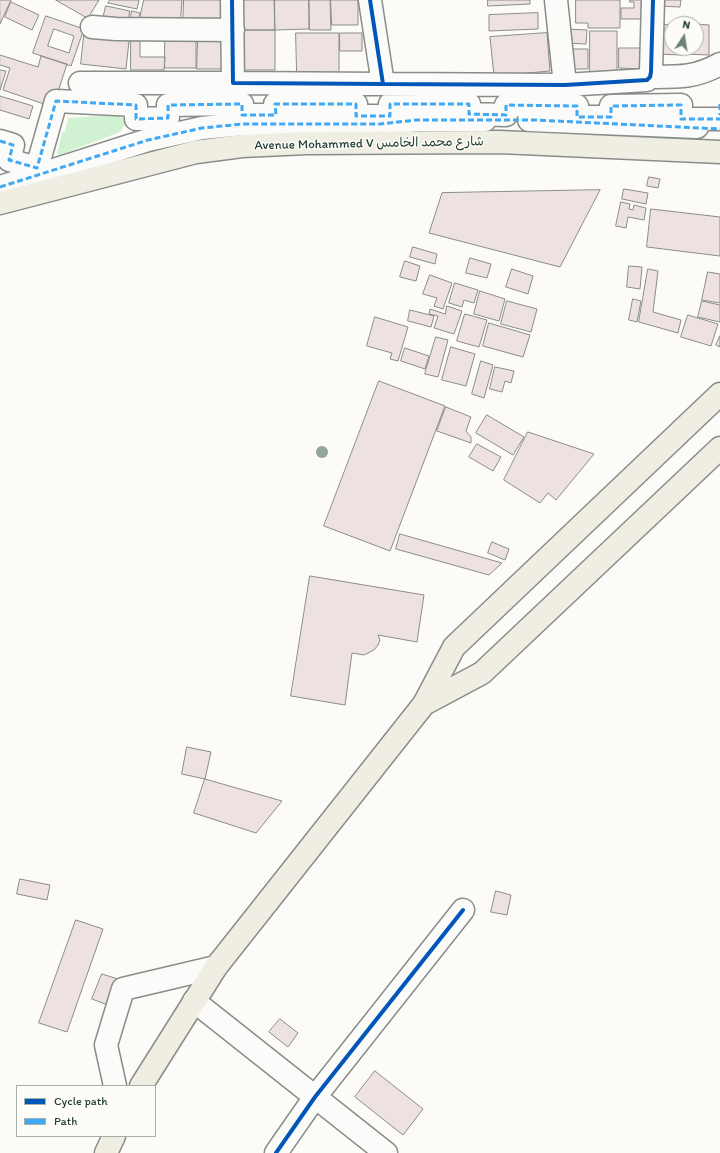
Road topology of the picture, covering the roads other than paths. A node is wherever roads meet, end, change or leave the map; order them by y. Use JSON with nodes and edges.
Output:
{"nodes":[{"id":1,"x":232,"y":0,"type":"edge"},
{"id":2,"x":370,"y":0,"type":"edge"},
{"id":3,"x":556,"y":0,"type":"edge"},
{"id":4,"x":653,"y":0,"type":"edge"},
{"id":5,"x":92,"y":27,"type":"dead end"},
{"id":6,"x":233,"y":30,"type":"junction"},
{"id":7,"x":720,"y":64,"type":"edge"},
{"id":8,"x":650,"y":77,"type":"junction"},
{"id":9,"x":80,"y":83,"type":"dead end"},
{"id":10,"x":233,"y":83,"type":"junction"},
{"id":11,"x":383,"y":84,"type":"junction"},
{"id":12,"x":565,"y":85,"type":"junction"},
{"id":13,"x":720,"y":104,"type":"edge"},
{"id":14,"x":720,"y":115,"type":"edge"},
{"id":15,"x":720,"y":119,"type":"edge"},
{"id":16,"x":720,"y":128,"type":"edge"},
{"id":17,"x":0,"y":141,"type":"edge"},
{"id":18,"x":720,"y":152,"type":"edge"},
{"id":19,"x":0,"y":187,"type":"edge"},
{"id":20,"x":0,"y":203,"type":"edge"},
{"id":21,"x":720,"y":394,"type":"edge"},
{"id":22,"x":720,"y":448,"type":"edge"},
{"id":23,"x":424,"y":704,"type":"junction"},
{"id":24,"x":463,"y":910,"type":"dead end"},
{"id":25,"x":216,"y":967,"type":"junction"},
{"id":26,"x":194,"y":1001,"type":"junction"},
{"id":27,"x":115,"y":1085,"type":"edge"},
{"id":28,"x":142,"y":1085,"type":"edge"},
{"id":29,"x":315,"y":1097,"type":"junction"},
{"id":30,"x":114,"y":1137,"type":"edge"},
{"id":31,"x":106,"y":1153,"type":"edge"},
{"id":32,"x":276,"y":1153,"type":"edge"},
{"id":33,"x":386,"y":1153,"type":"edge"}],
"edges":[{"from":1,"to":6,"type":"street"},
{"from":2,"to":11,"type":"street"},
{"from":3,"to":12,"type":"street"},
{"from":4,"to":8,"type":"street"},
{"from":5,"to":6,"type":"street"},
{"from":6,"to":10,"type":"street"},
{"from":7,"to":8,"type":"street"},
{"from":8,"to":12,"type":"street"},
{"from":9,"to":10,"type":"street"},
{"from":10,"to":11,"type":"street"},
{"from":11,"to":12,"type":"street"},
{"from":13,"to":14,"type":"street"},
{"from":15,"to":17,"type":"street"},
{"from":16,"to":19,"type":"street"},
{"from":18,"to":20,"type":"main road","name":"Avenue Mohammed V شارع محمد الخامس"},
{"from":21,"to":23,"type":"main road"},
{"from":22,"to":23,"type":"main road"},
{"from":23,"to":25,"type":"main road"},
{"from":24,"to":29,"type":"street"},
{"from":25,"to":26,"type":"main road"},
{"from":25,"to":27,"type":"street"},
{"from":26,"to":28,"type":"main road"},
{"from":26,"to":29,"type":"street"},
{"from":29,"to":32,"type":"street"},
{"from":29,"to":33,"type":"street"},
{"from":30,"to":31,"type":"main road"}]}
